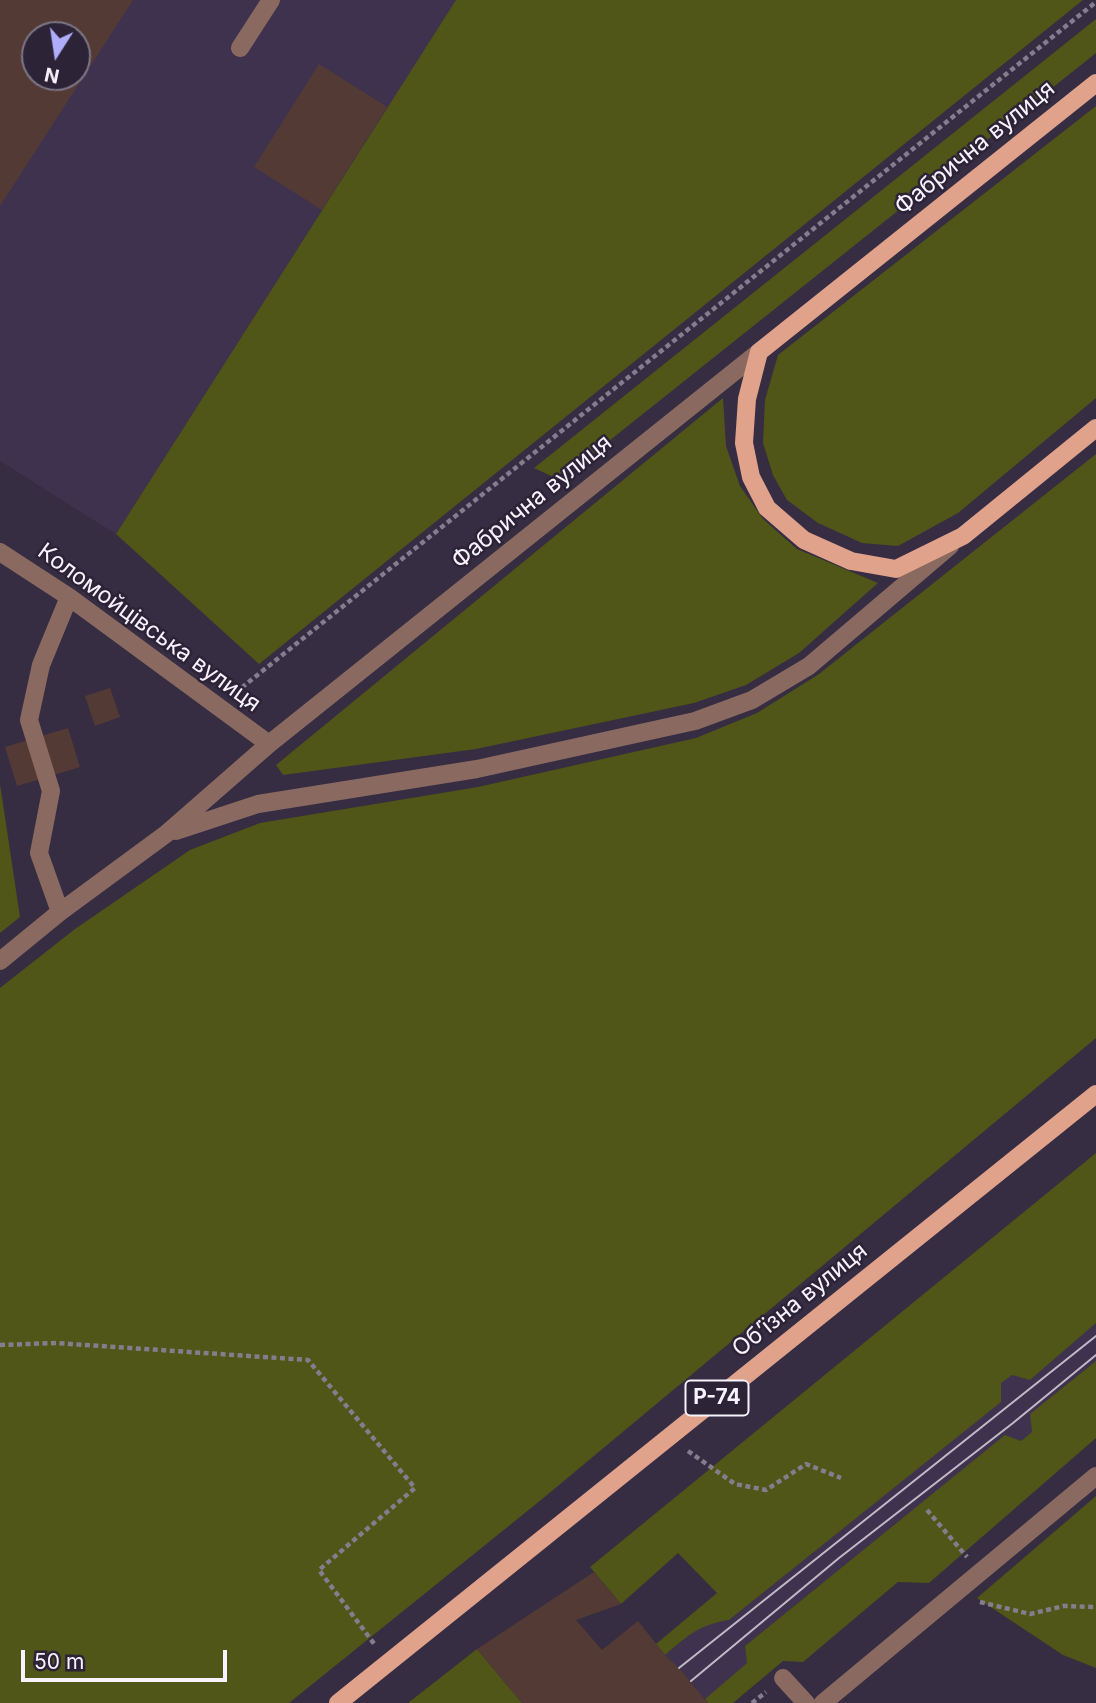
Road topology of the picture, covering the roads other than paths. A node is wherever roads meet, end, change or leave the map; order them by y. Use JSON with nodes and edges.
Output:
{"nodes":[{"id":1,"x":271,"y":0,"type":"edge"},
{"id":2,"x":240,"y":48,"type":"dead end"},
{"id":3,"x":1096,"y":83,"type":"edge"},
{"id":4,"x":759,"y":352,"type":"junction"},
{"id":5,"x":1096,"y":428,"type":"edge"},
{"id":6,"x":962,"y":536,"type":"junction"},
{"id":7,"x":0,"y":552,"type":"edge"},
{"id":8,"x":69,"y":597,"type":"junction"},
{"id":9,"x":269,"y":744,"type":"junction"},
{"id":10,"x":166,"y":834,"type":"junction"},
{"id":11,"x":60,"y":912,"type":"junction"},
{"id":12,"x":0,"y":961,"type":"edge"},
{"id":13,"x":1096,"y":1094,"type":"edge"},
{"id":14,"x":1096,"y":1476,"type":"edge"},
{"id":15,"x":783,"y":1678,"type":"dead end"},
{"id":16,"x":338,"y":1703,"type":"edge"},
{"id":17,"x":806,"y":1703,"type":"edge"},
{"id":18,"x":823,"y":1703,"type":"edge"}],
"edges":[{"from":1,"to":2,"type":"street"},
{"from":3,"to":4,"type":"main road","name":"Фабрична вулиця"},
{"from":4,"to":6,"type":"main road"},
{"from":4,"to":9,"type":"street","name":"Фабрична вулиця"},
{"from":5,"to":6,"type":"main road"},
{"from":6,"to":10,"type":"street"},
{"from":7,"to":8,"type":"street","name":"Коломойцівська вулиця"},
{"from":8,"to":9,"type":"street","name":"Коломойцівська вулиця"},
{"from":8,"to":11,"type":"street"},
{"from":9,"to":10,"type":"street","name":"Фабрична вулиця"},
{"from":10,"to":11,"type":"street","name":"Фабрична вулиця"},
{"from":11,"to":12,"type":"street","name":"Фабрична вулиця"},
{"from":13,"to":16,"type":"main road","name":"Обʼїзна вулиця","number":"Р-74"},
{"from":14,"to":18,"type":"street"},
{"from":15,"to":17,"type":"street"}]}
